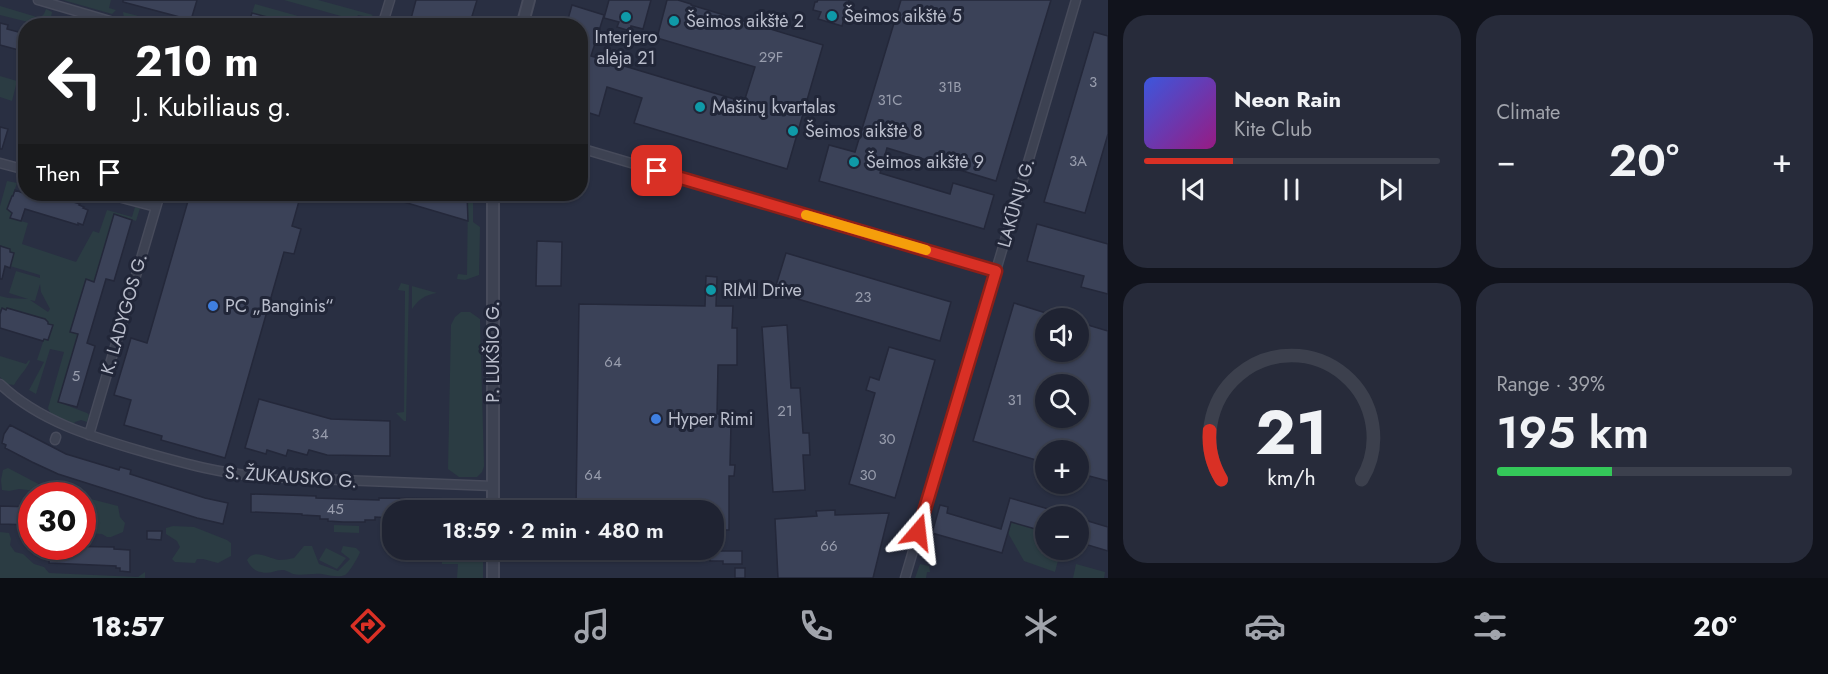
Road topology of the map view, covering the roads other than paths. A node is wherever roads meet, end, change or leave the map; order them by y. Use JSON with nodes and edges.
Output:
{"nodes":[{"id":1,"x":38,"y":0,"type":"edge"},
{"id":2,"x":390,"y":0,"type":"edge"},
{"id":3,"x":529,"y":0,"type":"edge"},
{"id":4,"x":1076,"y":0,"type":"edge"},
{"id":5,"x":100,"y":18,"type":"edge"},
{"id":6,"x":384,"y":18,"type":"edge"},
{"id":7,"x":524,"y":18,"type":"edge"},
{"id":8,"x":588,"y":150,"type":"edge"},
{"id":9,"x":0,"y":163,"type":"edge"},
{"id":10,"x":18,"y":168,"type":"edge"},
{"id":11,"x":133,"y":201,"type":"edge"},
{"id":12,"x":158,"y":201,"type":"edge"},
{"id":13,"x":493,"y":201,"type":"edge"},
{"id":14,"x":156,"y":207,"type":"junction"},
{"id":15,"x":996,"y":271,"type":"junction"},
{"id":16,"x":0,"y":384,"type":"edge"},
{"id":17,"x":61,"y":424,"type":"junction"},
{"id":18,"x":89,"y":435,"type":"junction"},
{"id":19,"x":56,"y":437,"type":"dead end"},
{"id":20,"x":493,"y":486,"type":"junction"},
{"id":21,"x":493,"y":500,"type":"edge"},
{"id":22,"x":493,"y":560,"type":"edge"},
{"id":23,"x":493,"y":578,"type":"edge"},
{"id":24,"x":904,"y":578,"type":"edge"}],
"edges":[{"from":1,"to":5,"type":"street"},
{"from":2,"to":6,"type":"street"},
{"from":3,"to":7,"type":"street"},
{"from":4,"to":15,"type":"street","name":"LAKŪNŲ G."},
{"from":8,"to":15,"type":"street"},
{"from":9,"to":10,"type":"street"},
{"from":11,"to":14,"type":"street"},
{"from":12,"to":14,"type":"street","name":"K. LADYGOS G."},
{"from":13,"to":20,"type":"street","name":"P. LUKŠIO G."},
{"from":14,"to":18,"type":"street","name":"K. LADYGOS G."},
{"from":15,"to":24,"type":"street","name":"LAKŪNŲ G."},
{"from":16,"to":17,"type":"street","name":"S. ŽUKAUSKO G."},
{"from":17,"to":18,"type":"street","name":"S. ŽUKAUSKO G."},
{"from":17,"to":19,"type":"street"},
{"from":18,"to":20,"type":"street","name":"S. ŽUKAUSKO G."},
{"from":20,"to":21,"type":"street","name":"P. LUKŠIO G."},
{"from":22,"to":23,"type":"street"}]}
